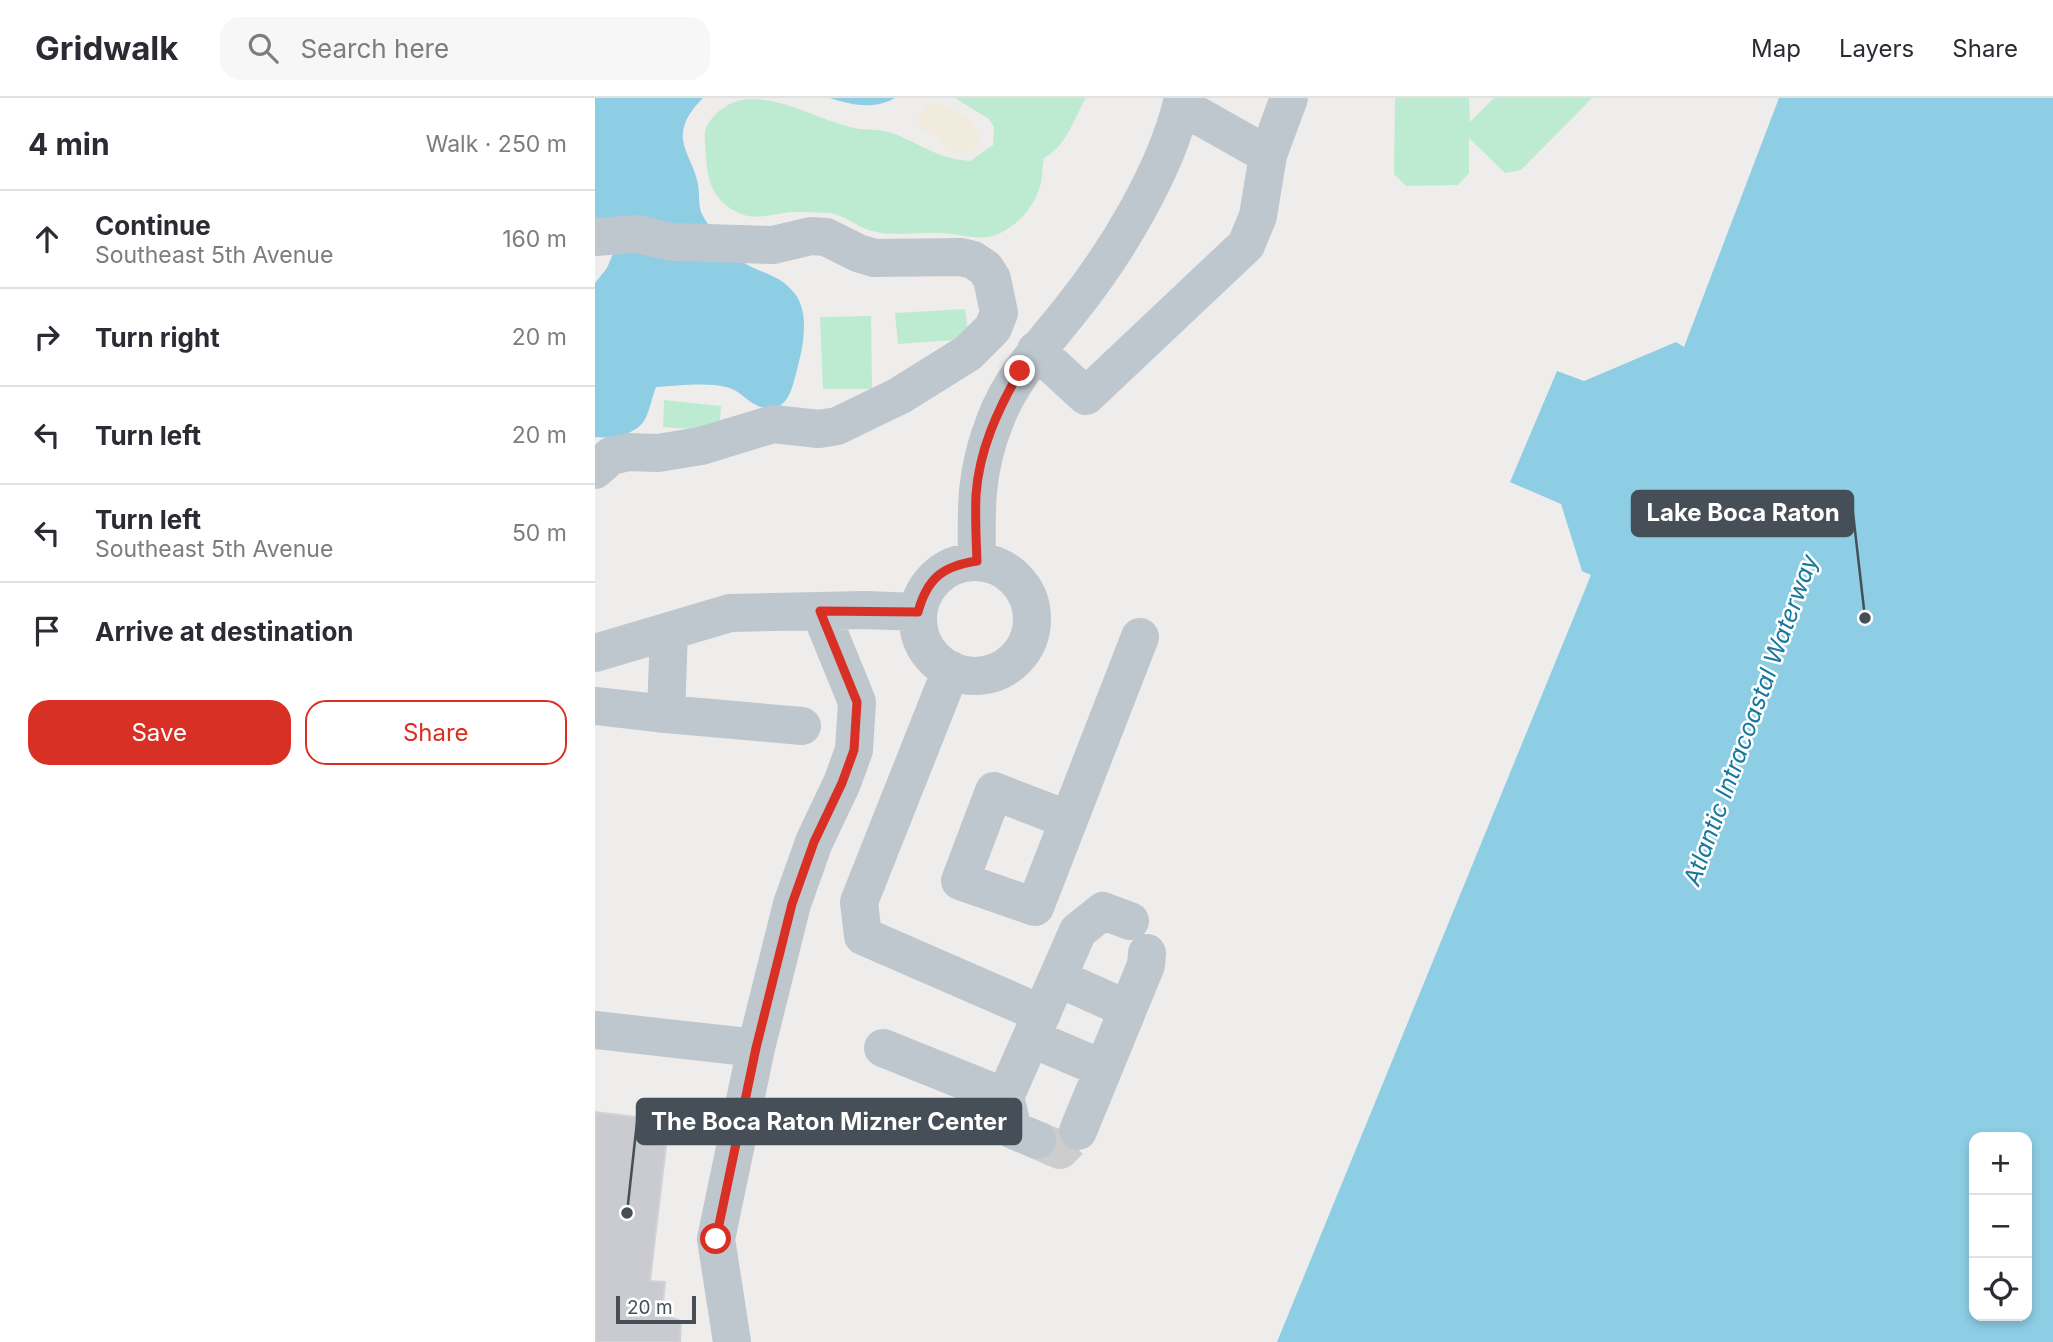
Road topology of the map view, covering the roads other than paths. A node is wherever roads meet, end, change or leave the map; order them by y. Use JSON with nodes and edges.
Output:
{"nodes":[{"id":1,"x":1289,"y":98,"type":"edge"},
{"id":2,"x":1182,"y":102,"type":"edge"},
{"id":3,"x":1268,"y":155,"type":"junction"},
{"id":4,"x":595,"y":237,"type":"edge"},
{"id":5,"x":1036,"y":350,"type":"junction"},
{"id":6,"x":595,"y":470,"type":"edge"},
{"id":7,"x":977,"y":561,"type":"junction"},
{"id":8,"x":820,"y":611,"type":"junction"},
{"id":9,"x":918,"y":612,"type":"junction"},
{"id":10,"x":669,"y":631,"type":"junction"},
{"id":11,"x":1140,"y":637,"type":"dead end"},
{"id":12,"x":595,"y":653,"type":"edge"},
{"id":13,"x":951,"y":670,"type":"junction"},
{"id":14,"x":595,"y":706,"type":"edge"},
{"id":15,"x":666,"y":714,"type":"junction"},
{"id":16,"x":802,"y":726,"type":"dead end"},
{"id":17,"x":1069,"y":820,"type":"junction"},
{"id":18,"x":1035,"y":907,"type":"junction"},
{"id":19,"x":1078,"y":931,"type":"junction"},
{"id":20,"x":1058,"y":978,"type":"junction"},
{"id":21,"x":1127,"y":1009,"type":"junction"},
{"id":22,"x":1036,"y":1026,"type":"junction"},
{"id":23,"x":595,"y":1030,"type":"edge"},
{"id":24,"x":756,"y":1048,"type":"junction"},
{"id":25,"x":883,"y":1048,"type":"dead end"},
{"id":26,"x":1103,"y":1069,"type":"junction"},
{"id":27,"x":1005,"y":1097,"type":"junction"},
{"id":28,"x":1078,"y":1131,"type":"tunnel mouth"},
{"id":29,"x":1037,"y":1140,"type":"tunnel mouth"},
{"id":30,"x":732,"y":1342,"type":"edge"}],
"edges":[{"from":1,"to":3,"type":"street"},
{"from":2,"to":3,"type":"street"},
{"from":2,"to":5,"type":"street"},
{"from":3,"to":5,"type":"street"},
{"from":4,"to":6,"type":"street"},
{"from":5,"to":7,"type":"street"},
{"from":7,"to":9,"type":"street"},
{"from":7,"to":13,"type":"street"},
{"from":8,"to":9,"type":"street"},
{"from":8,"to":10,"type":"street"},
{"from":8,"to":24,"type":"street"},
{"from":9,"to":13,"type":"street"},
{"from":10,"to":12,"type":"street"},
{"from":10,"to":15,"type":"street"},
{"from":11,"to":17,"type":"street"},
{"from":13,"to":22,"type":"street"},
{"from":14,"to":15,"type":"street"},
{"from":15,"to":16,"type":"street"},
{"from":17,"to":18,"type":"street"},
{"from":17,"to":18,"type":"street"},
{"from":18,"to":19,"type":"street"},
{"from":19,"to":20,"type":"street"},
{"from":19,"to":21,"type":"street"},
{"from":20,"to":21,"type":"street"},
{"from":20,"to":22,"type":"street"},
{"from":21,"to":26,"type":"street"},
{"from":22,"to":26,"type":"street"},
{"from":22,"to":27,"type":"street"},
{"from":23,"to":24,"type":"street"},
{"from":24,"to":30,"type":"street"},
{"from":25,"to":27,"type":"street"},
{"from":26,"to":28,"type":"street"},
{"from":27,"to":29,"type":"street"}]}
